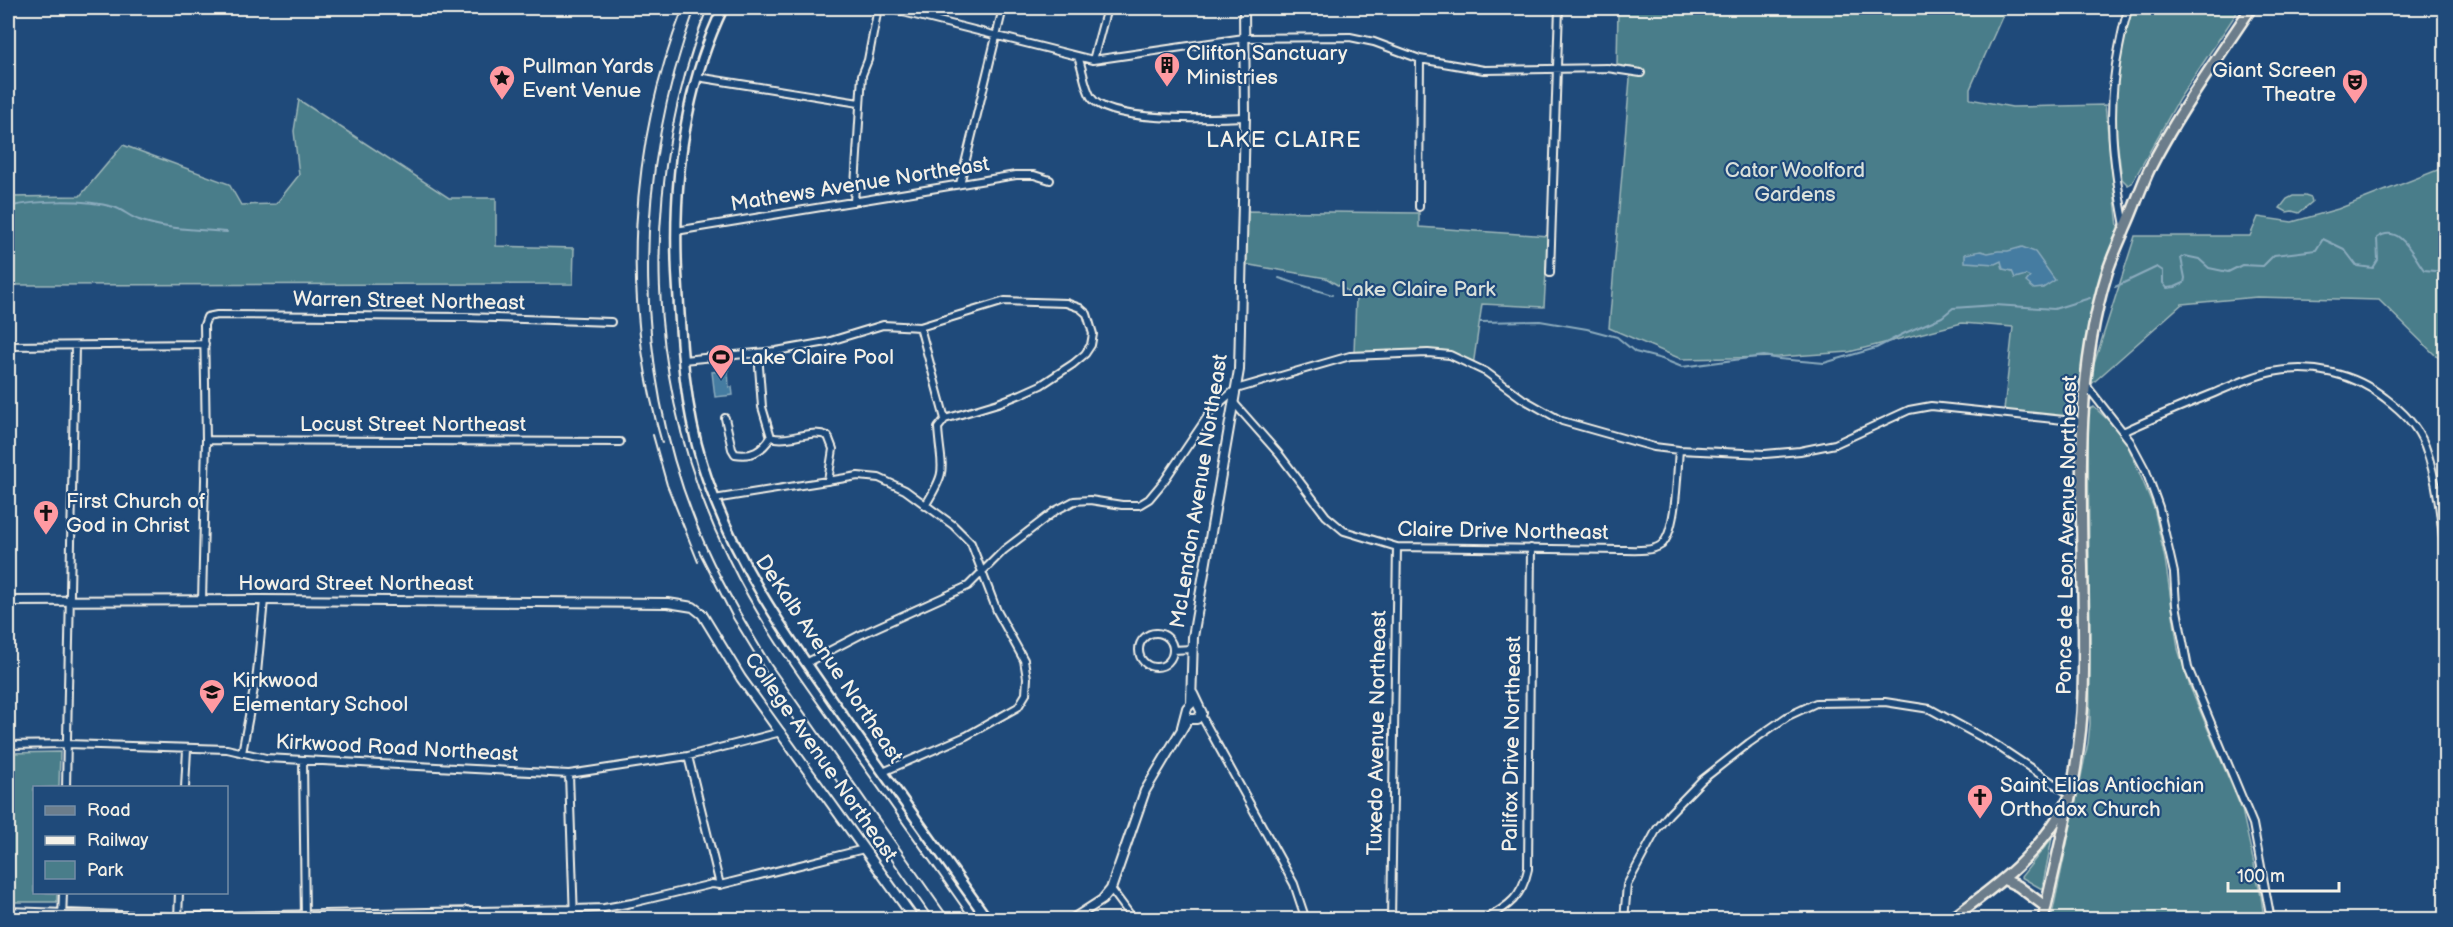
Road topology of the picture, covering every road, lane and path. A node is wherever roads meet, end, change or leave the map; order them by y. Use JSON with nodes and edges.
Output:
{"nodes":[{"id":1,"x":723,"y":8,"type":"edge"},
{"id":2,"x":880,"y":8,"type":"edge"},
{"id":3,"x":1003,"y":8,"type":"edge"},
{"id":4,"x":1107,"y":8,"type":"edge"},
{"id":5,"x":1244,"y":8,"type":"edge"},
{"id":6,"x":1559,"y":8,"type":"edge"},
{"id":7,"x":2129,"y":8,"type":"edge"},
{"id":8,"x":2251,"y":8,"type":"edge"},
{"id":9,"x":997,"y":35,"type":"junction"},
{"id":10,"x":1244,"y":38,"type":"junction"},
{"id":11,"x":1078,"y":57,"type":"junction"},
{"id":12,"x":1420,"y":59,"type":"junction"},
{"id":13,"x":1093,"y":60,"type":"junction"},
{"id":14,"x":1557,"y":68,"type":"junction"},
{"id":15,"x":1641,"y":74,"type":"dead end"},
{"id":16,"x":697,"y":76,"type":"junction"},
{"id":17,"x":859,"y":104,"type":"junction"},
{"id":18,"x":1245,"y":117,"type":"junction"},
{"id":19,"x":1050,"y":180,"type":"dead end"},
{"id":20,"x":960,"y":184,"type":"junction"},
{"id":21,"x":854,"y":202,"type":"junction"},
{"id":22,"x":1419,"y":207,"type":"dead end"},
{"id":23,"x":2126,"y":228,"type":"junction"},
{"id":24,"x":676,"y":231,"type":"junction"},
{"id":25,"x":1550,"y":273,"type":"dead end"},
{"id":26,"x":611,"y":321,"type":"dead end"},
{"id":27,"x":920,"y":327,"type":"junction"},
{"id":28,"x":205,"y":345,"type":"junction"},
{"id":29,"x":8,"y":346,"type":"edge"},
{"id":30,"x":75,"y":346,"type":"junction"},
{"id":31,"x":758,"y":353,"type":"junction"},
{"id":32,"x":683,"y":360,"type":"junction"},
{"id":33,"x":2086,"y":385,"type":"junction"},
{"id":34,"x":1236,"y":389,"type":"junction"},
{"id":35,"x":1234,"y":403,"type":"junction"},
{"id":36,"x":725,"y":418,"type":"dead end"},
{"id":37,"x":945,"y":419,"type":"junction"},
{"id":38,"x":2083,"y":422,"type":"junction"},
{"id":39,"x":2123,"y":432,"type":"junction"},
{"id":40,"x":771,"y":437,"type":"junction"},
{"id":41,"x":206,"y":440,"type":"junction"},
{"id":42,"x":620,"y":442,"type":"dead end"},
{"id":43,"x":1678,"y":450,"type":"junction"},
{"id":44,"x":828,"y":481,"type":"junction"},
{"id":45,"x":714,"y":499,"type":"junction"},
{"id":46,"x":925,"y":506,"type":"junction"},
{"id":47,"x":1397,"y":547,"type":"junction"},
{"id":48,"x":1532,"y":548,"type":"junction"},
{"id":49,"x":2445,"y":568,"type":"edge"},
{"id":50,"x":981,"y":574,"type":"junction"},
{"id":51,"x":264,"y":600,"type":"junction"},
{"id":52,"x":8,"y":601,"type":"edge"},
{"id":53,"x":202,"y":601,"type":"junction"},
{"id":54,"x":70,"y":602,"type":"junction"},
{"id":55,"x":702,"y":614,"type":"joint"},
{"id":56,"x":1192,"y":649,"type":"junction"},
{"id":57,"x":1173,"y":650,"type":"junction"},
{"id":58,"x":806,"y":663,"type":"junction"},
{"id":59,"x":1194,"y":704,"type":"junction"},
{"id":60,"x":1188,"y":716,"type":"junction"},
{"id":61,"x":1201,"y":716,"type":"junction"},
{"id":62,"x":781,"y":732,"type":"junction"},
{"id":63,"x":67,"y":744,"type":"junction"},
{"id":64,"x":8,"y":745,"type":"edge"},
{"id":65,"x":187,"y":749,"type":"junction"},
{"id":66,"x":242,"y":753,"type":"junction"},
{"id":67,"x":688,"y":756,"type":"junction"},
{"id":68,"x":303,"y":760,"type":"junction"},
{"id":69,"x":883,"y":772,"type":"junction"},
{"id":70,"x":570,"y":774,"type":"junction"},
{"id":71,"x":66,"y":786,"type":"edge"},
{"id":72,"x":185,"y":786,"type":"edge"},
{"id":73,"x":2071,"y":795,"type":"junction"},
{"id":74,"x":864,"y":849,"type":"junction"},
{"id":75,"x":2005,"y":880,"type":"junction"},
{"id":76,"x":720,"y":885,"type":"junction"},
{"id":77,"x":1111,"y":889,"type":"junction"},
{"id":78,"x":63,"y":894,"type":"edge"},
{"id":79,"x":179,"y":894,"type":"edge"},
{"id":80,"x":2046,"y":907,"type":"junction"},
{"id":81,"x":574,"y":909,"type":"junction"},
{"id":82,"x":467,"y":910,"type":"junction"},
{"id":83,"x":8,"y":911,"type":"edge"},
{"id":84,"x":62,"y":916,"type":"edge"},
{"id":85,"x":305,"y":917,"type":"edge"},
{"id":86,"x":178,"y":918,"type":"edge"},
{"id":87,"x":467,"y":920,"type":"edge"},
{"id":88,"x":574,"y":920,"type":"edge"},
{"id":89,"x":915,"y":920,"type":"edge"},
{"id":90,"x":988,"y":920,"type":"edge"},
{"id":91,"x":1071,"y":920,"type":"edge"},
{"id":92,"x":1134,"y":920,"type":"edge"},
{"id":93,"x":1306,"y":920,"type":"edge"},
{"id":94,"x":1391,"y":920,"type":"edge"},
{"id":95,"x":1484,"y":920,"type":"edge"},
{"id":96,"x":1624,"y":920,"type":"edge"},
{"id":97,"x":1950,"y":920,"type":"edge"},
{"id":98,"x":2043,"y":920,"type":"edge"},
{"id":99,"x":2271,"y":920,"type":"edge"}],
"edges":[{"from":1,"to":16,"type":"main road","name":"DeKalb Avenue Northeast"},
{"from":2,"to":9,"type":"street"},
{"from":2,"to":17,"type":"street"},
{"from":3,"to":9,"type":"street"},
{"from":4,"to":13,"type":"street"},
{"from":5,"to":10,"type":"street","name":"McLendon Avenue Northeast"},
{"from":6,"to":14,"type":"street"},
{"from":7,"to":23,"type":"street"},
{"from":8,"to":23,"type":"main road","name":"Ponce de Leon Avenue Northeast"},
{"from":9,"to":11,"type":"street"},
{"from":9,"to":20,"type":"street"},
{"from":10,"to":12,"type":"street"},
{"from":10,"to":13,"type":"street"},
{"from":10,"to":18,"type":"street","name":"McLendon Avenue Northeast"},
{"from":11,"to":13,"type":"street"},
{"from":11,"to":18,"type":"street"},
{"from":12,"to":14,"type":"street"},
{"from":12,"to":22,"type":"street"},
{"from":14,"to":15,"type":"street"},
{"from":14,"to":25,"type":"street"},
{"from":16,"to":17,"type":"street"},
{"from":16,"to":24,"type":"main road","name":"DeKalb Avenue Northeast"},
{"from":17,"to":21,"type":"street"},
{"from":18,"to":34,"type":"street","name":"McLendon Avenue Northeast"},
{"from":19,"to":20,"type":"street","name":"Mathews Avenue Northeast"},
{"from":20,"to":21,"type":"street","name":"Mathews Avenue Northeast"},
{"from":21,"to":24,"type":"street","name":"Mathews Avenue Northeast"},
{"from":23,"to":33,"type":"main road","name":"Ponce de Leon Avenue Northeast"},
{"from":24,"to":32,"type":"main road","name":"DeKalb Avenue Northeast"},
{"from":26,"to":28,"type":"street","name":"Warren Street Northeast"},
{"from":27,"to":31,"type":"street"},
{"from":27,"to":37,"type":"street"},
{"from":27,"to":37,"type":"street"},
{"from":28,"to":30,"type":"street"},
{"from":28,"to":41,"type":"street"},
{"from":29,"to":30,"type":"street"},
{"from":30,"to":54,"type":"street"},
{"from":31,"to":32,"type":"street"},
{"from":31,"to":40,"type":"street"},
{"from":32,"to":45,"type":"main road","name":"DeKalb Avenue Northeast"},
{"from":33,"to":38,"type":"main road","name":"Ponce de Leon Avenue Northeast"},
{"from":33,"to":39,"type":"street"},
{"from":34,"to":35,"type":"street","name":"McLendon Avenue Northeast"},
{"from":34,"to":43,"type":"street"},
{"from":34,"to":50,"type":"street"},
{"from":35,"to":47,"type":"street","name":"Claire Drive Northeast"},
{"from":35,"to":56,"type":"street","name":"McLendon Avenue Northeast"},
{"from":36,"to":40,"type":"street"},
{"from":37,"to":46,"type":"street"},
{"from":38,"to":43,"type":"street"},
{"from":38,"to":73,"type":"main road","name":"Ponce de Leon Avenue Northeast"},
{"from":39,"to":49,"type":"street"},
{"from":39,"to":99,"type":"street"},
{"from":40,"to":44,"type":"street"},
{"from":41,"to":42,"type":"street","name":"Locust Street Northeast"},
{"from":41,"to":53,"type":"street"},
{"from":43,"to":48,"type":"street","name":"Claire Drive Northeast"},
{"from":44,"to":45,"type":"street"},
{"from":44,"to":46,"type":"street"},
{"from":45,"to":58,"type":"main road","name":"DeKalb Avenue Northeast"},
{"from":46,"to":50,"type":"street"},
{"from":47,"to":48,"type":"street","name":"Claire Drive Northeast"},
{"from":47,"to":94,"type":"street","name":"Tuxedo Avenue Northeast"},
{"from":48,"to":95,"type":"street","name":"Palifox Drive Northeast"},
{"from":50,"to":58,"type":"street"},
{"from":50,"to":69,"type":"street"},
{"from":51,"to":53,"type":"street","name":"Howard Street Northeast"},
{"from":51,"to":55,"type":"street","name":"Howard Street Northeast"},
{"from":51,"to":66,"type":"street"},
{"from":52,"to":54,"type":"street","name":"Howard Street Northeast"},
{"from":53,"to":54,"type":"street","name":"Howard Street Northeast"},
{"from":54,"to":63,"type":"street"},
{"from":55,"to":62,"type":"street","name":"College Avenue Northeast"},
{"from":56,"to":57,"type":"street"},
{"from":56,"to":59,"type":"street","name":"McLendon Avenue Northeast"},
{"from":57,"to":57,"type":"street"},
{"from":58,"to":69,"type":"main road","name":"DeKalb Avenue Northeast"},
{"from":59,"to":60,"type":"street"},
{"from":59,"to":61,"type":"street","name":"McLendon Avenue Northeast"},
{"from":60,"to":61,"type":"street"},
{"from":60,"to":77,"type":"street"},
{"from":61,"to":93,"type":"street","name":"McLendon Avenue Northeast"},
{"from":62,"to":67,"type":"street","name":"Kirkwood Road Northeast"},
{"from":62,"to":74,"type":"street","name":"College Avenue Northeast"},
{"from":63,"to":64,"type":"street","name":"Kirkwood Road Northeast"},
{"from":63,"to":65,"type":"street","name":"Kirkwood Road Northeast"},
{"from":63,"to":71,"type":"street"},
{"from":65,"to":66,"type":"street","name":"Kirkwood Road Northeast"},
{"from":65,"to":72,"type":"street"},
{"from":66,"to":68,"type":"street","name":"Kirkwood Road Northeast"},
{"from":67,"to":70,"type":"street","name":"Kirkwood Road Northeast"},
{"from":67,"to":76,"type":"street"},
{"from":68,"to":70,"type":"street","name":"Kirkwood Road Northeast"},
{"from":68,"to":85,"type":"street"},
{"from":69,"to":90,"type":"main road","name":"DeKalb Avenue Northeast"},
{"from":70,"to":81,"type":"street"},
{"from":73,"to":75,"type":"main road"},
{"from":73,"to":80,"type":"main road","name":"Ponce de Leon Avenue Northeast"},
{"from":73,"to":96,"type":"street"},
{"from":74,"to":76,"type":"street"},
{"from":74,"to":89,"type":"street","name":"College Avenue Northeast"},
{"from":75,"to":80,"type":"main road"},
{"from":75,"to":97,"type":"main road"},
{"from":76,"to":81,"type":"street"},
{"from":77,"to":91,"type":"street"},
{"from":77,"to":92,"type":"street"},
{"from":78,"to":84,"type":"street"},
{"from":79,"to":86,"type":"street"},
{"from":80,"to":98,"type":"main road","name":"Ponce de Leon Avenue Northeast"},
{"from":81,"to":82,"type":"street"},
{"from":81,"to":88,"type":"street"},
{"from":82,"to":85,"type":"street"},
{"from":82,"to":87,"type":"street"},
{"from":83,"to":84,"type":"street"},
{"from":84,"to":86,"type":"street"},
{"from":85,"to":86,"type":"street"}]}
